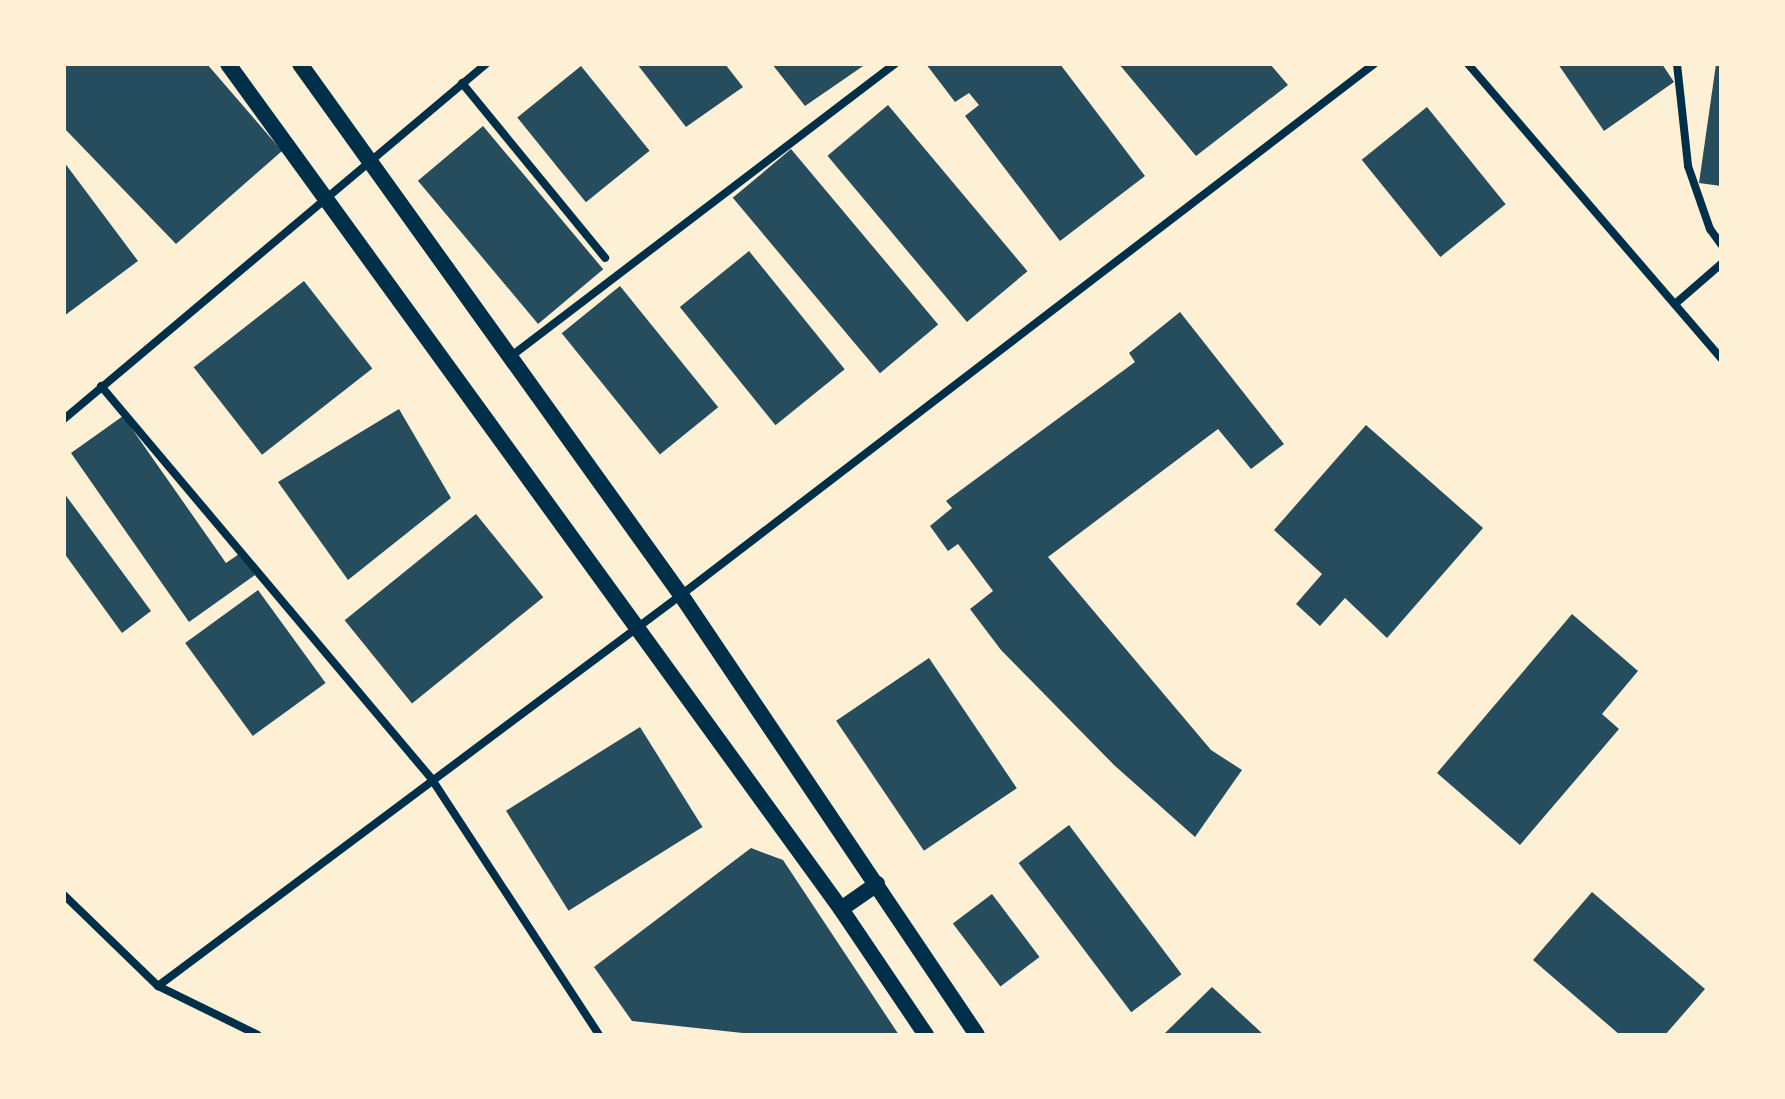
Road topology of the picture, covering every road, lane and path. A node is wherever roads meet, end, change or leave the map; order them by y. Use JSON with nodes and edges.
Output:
{"nodes":[{"id":1,"x":228,"y":64,"type":"edge"},
{"id":2,"x":300,"y":64,"type":"edge"},
{"id":3,"x":486,"y":64,"type":"edge"},
{"id":4,"x":895,"y":64,"type":"edge"},
{"id":5,"x":1374,"y":64,"type":"edge"},
{"id":6,"x":1468,"y":64,"type":"edge"},
{"id":7,"x":1677,"y":64,"type":"edge"},
{"id":8,"x":462,"y":83,"type":"junction"},
{"id":9,"x":370,"y":162,"type":"junction"},
{"id":10,"x":326,"y":199,"type":"junction"},
{"id":11,"x":1721,"y":244,"type":"edge"},
{"id":12,"x":605,"y":258,"type":"dead end"},
{"id":13,"x":1721,"y":264,"type":"edge"},
{"id":14,"x":1675,"y":304,"type":"junction"},
{"id":15,"x":510,"y":357,"type":"junction"},
{"id":16,"x":1721,"y":358,"type":"edge"},
{"id":17,"x":101,"y":386,"type":"junction"},
{"id":18,"x":64,"y":419,"type":"edge"},
{"id":19,"x":681,"y":595,"type":"junction"},
{"id":20,"x":634,"y":627,"type":"junction"},
{"id":21,"x":431,"y":778,"type":"junction"},
{"id":22,"x":877,"y":884,"type":"junction"},
{"id":23,"x":64,"y":895,"type":"edge"},
{"id":24,"x":841,"y":909,"type":"junction"},
{"id":25,"x":158,"y":986,"type":"junction"},
{"id":26,"x":258,"y":1035,"type":"edge"},
{"id":27,"x":599,"y":1035,"type":"edge"},
{"id":28,"x":926,"y":1035,"type":"edge"},
{"id":29,"x":977,"y":1035,"type":"edge"}],
"edges":[{"from":1,"to":10,"type":"main road"},
{"from":2,"to":9,"type":"main road"},
{"from":3,"to":8,"type":"street"},
{"from":4,"to":15,"type":"street"},
{"from":5,"to":19,"type":"street"},
{"from":6,"to":14,"type":"street"},
{"from":7,"to":11,"type":"street"},
{"from":8,"to":9,"type":"street"},
{"from":8,"to":12,"type":"street"},
{"from":9,"to":10,"type":"street"},
{"from":9,"to":15,"type":"main road"},
{"from":10,"to":17,"type":"street"},
{"from":10,"to":20,"type":"main road"},
{"from":13,"to":14,"type":"street"},
{"from":14,"to":16,"type":"street"},
{"from":15,"to":19,"type":"main road"},
{"from":17,"to":18,"type":"street"},
{"from":17,"to":21,"type":"street"},
{"from":19,"to":20,"type":"street"},
{"from":19,"to":22,"type":"main road"},
{"from":20,"to":21,"type":"street"},
{"from":20,"to":24,"type":"main road"},
{"from":21,"to":25,"type":"street"},
{"from":21,"to":27,"type":"street"},
{"from":22,"to":24,"type":"main road"},
{"from":22,"to":29,"type":"main road"},
{"from":23,"to":25,"type":"street"},
{"from":24,"to":28,"type":"main road"},
{"from":25,"to":26,"type":"street"}]}
